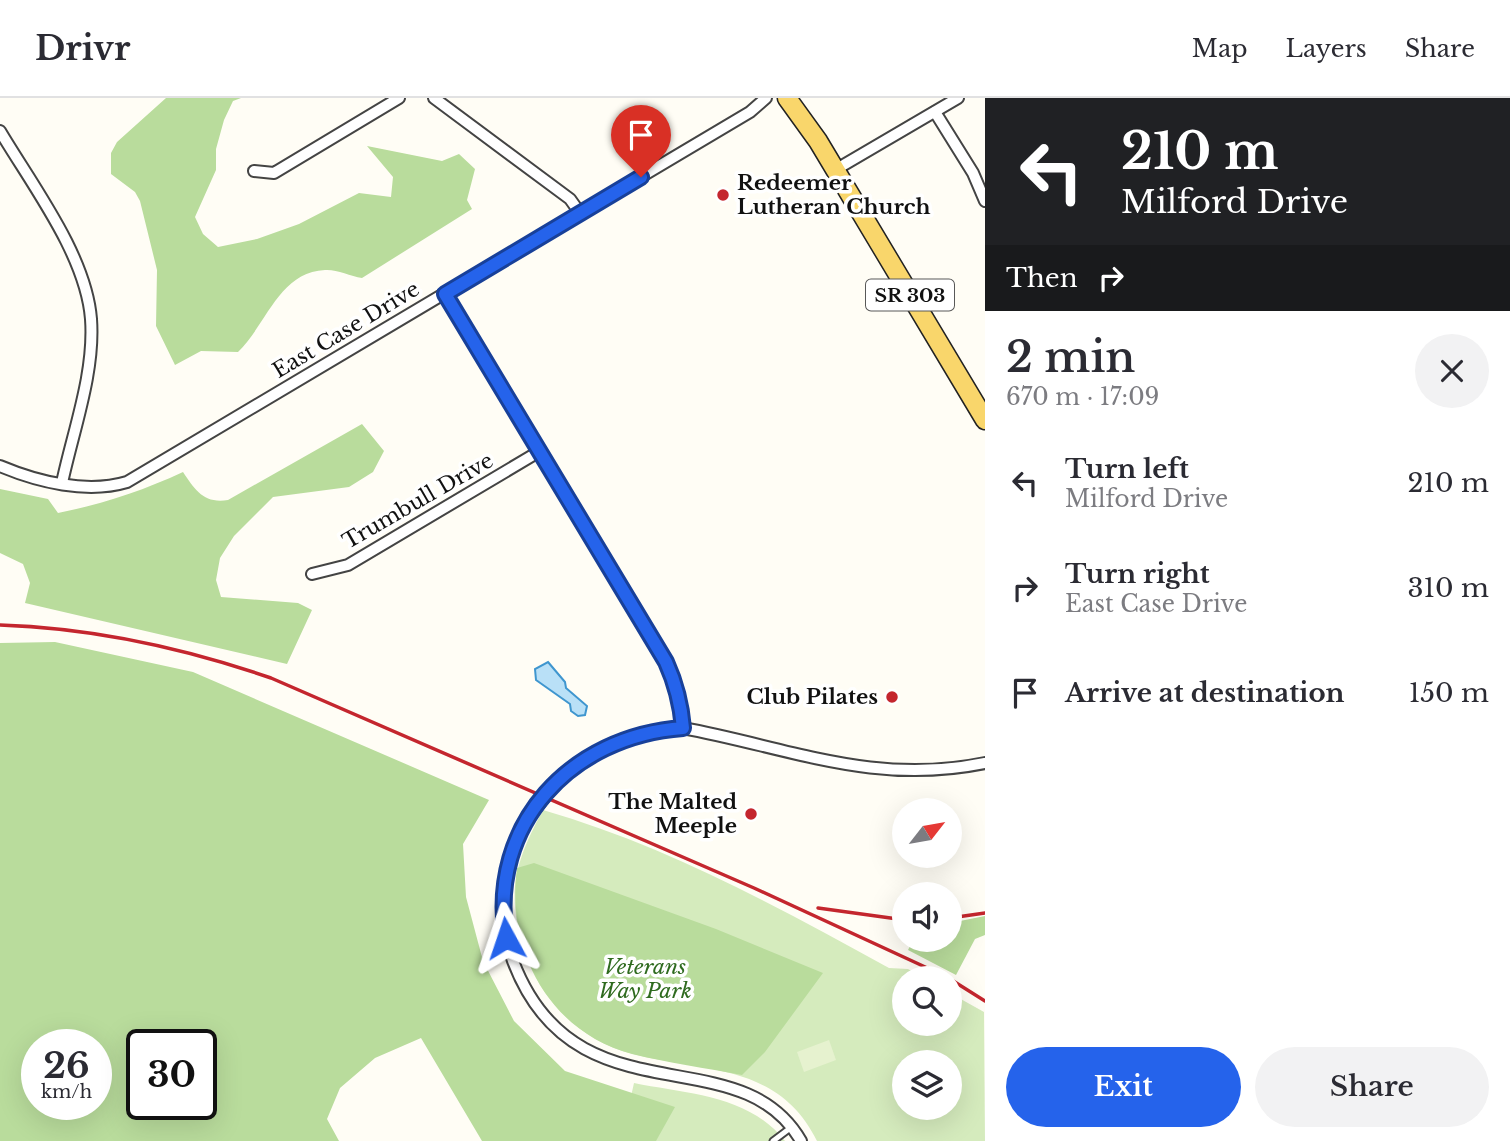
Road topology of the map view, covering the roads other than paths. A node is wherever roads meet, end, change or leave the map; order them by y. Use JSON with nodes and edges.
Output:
{"nodes":[{"id":1,"x":399,"y":98,"type":"edge"},
{"id":2,"x":434,"y":98,"type":"edge"},
{"id":3,"x":766,"y":98,"type":"edge"},
{"id":4,"x":787,"y":98,"type":"edge"},
{"id":5,"x":958,"y":98,"type":"edge"},
{"id":6,"x":935,"y":112,"type":"junction"},
{"id":7,"x":0,"y":131,"type":"edge"},
{"id":8,"x":835,"y":170,"type":"junction"},
{"id":9,"x":254,"y":171,"type":"dead end"},
{"id":10,"x":985,"y":201,"type":"edge"},
{"id":11,"x":580,"y":213,"type":"junction"},
{"id":12,"x":445,"y":294,"type":"junction"},
{"id":13,"x":985,"y":420,"type":"edge"},
{"id":14,"x":540,"y":451,"type":"junction"},
{"id":15,"x":0,"y":466,"type":"edge"},
{"id":16,"x":62,"y":483,"type":"junction"},
{"id":17,"x":312,"y":573,"type":"dead end"},
{"id":18,"x":683,"y":728,"type":"junction"},
{"id":19,"x":985,"y":763,"type":"edge"},
{"id":20,"x":792,"y":1127,"type":"junction"},
{"id":21,"x":772,"y":1141,"type":"edge"},
{"id":22,"x":801,"y":1141,"type":"edge"}],
"edges":[{"from":1,"to":9,"type":"street"},
{"from":2,"to":11,"type":"street"},
{"from":3,"to":11,"type":"street","name":"East Case Drive"},
{"from":4,"to":8,"type":"main road","number":"SR 303"},
{"from":5,"to":6,"type":"street"},
{"from":6,"to":8,"type":"street"},
{"from":6,"to":10,"type":"street"},
{"from":7,"to":16,"type":"street"},
{"from":8,"to":13,"type":"main road","number":"SR 303"},
{"from":11,"to":12,"type":"street","name":"East Case Drive"},
{"from":12,"to":14,"type":"street"},
{"from":12,"to":16,"type":"street","name":"East Case Drive"},
{"from":14,"to":17,"type":"street","name":"Trumbull Drive"},
{"from":14,"to":18,"type":"street"},
{"from":15,"to":16,"type":"street","name":"East Case Drive"},
{"from":18,"to":19,"type":"street"},
{"from":18,"to":20,"type":"street","bridge":true},
{"from":20,"to":21,"type":"lane"},
{"from":20,"to":22,"type":"street"}]}
